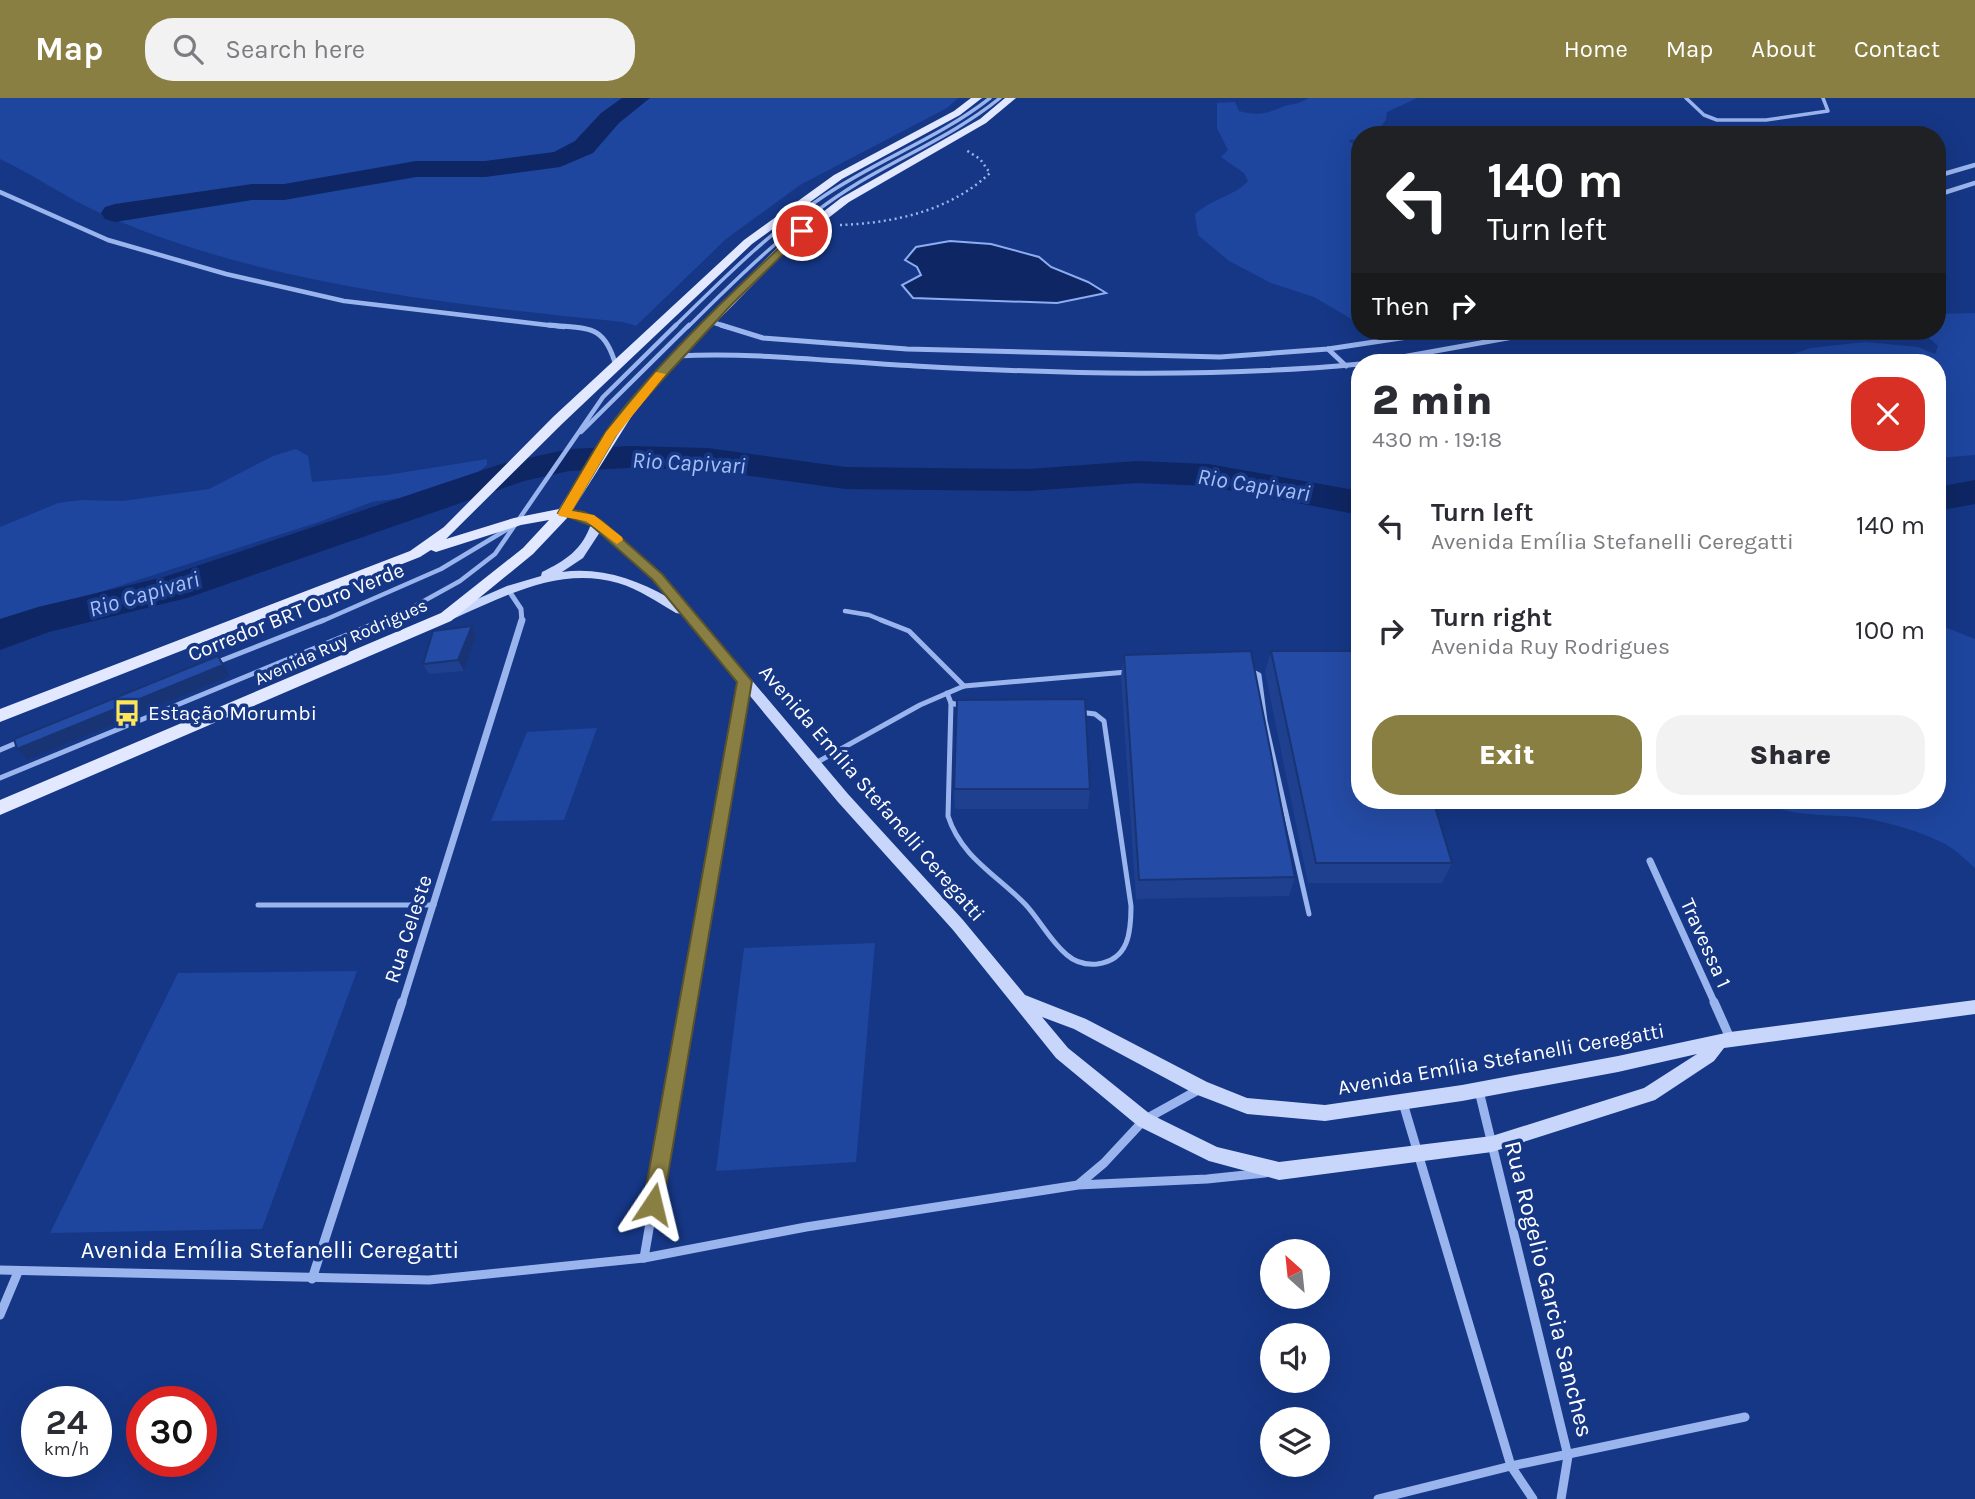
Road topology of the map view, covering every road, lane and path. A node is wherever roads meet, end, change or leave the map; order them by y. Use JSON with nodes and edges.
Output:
{"nodes":[{"id":1,"x":977,"y":98,"type":"edge"},
{"id":2,"x":990,"y":98,"type":"edge"},
{"id":3,"x":1000,"y":98,"type":"edge"},
{"id":4,"x":1011,"y":98,"type":"edge"},
{"id":5,"x":1686,"y":98,"type":"edge"},
{"id":6,"x":1823,"y":98,"type":"edge"},
{"id":7,"x":946,"y":142,"type":"junction"},
{"id":8,"x":1975,"y":165,"type":"edge"},
{"id":9,"x":1946,"y":173,"type":"edge"},
{"id":10,"x":1975,"y":183,"type":"edge"},
{"id":11,"x":0,"y":192,"type":"edge"},
{"id":12,"x":1946,"y":192,"type":"edge"},
{"id":13,"x":815,"y":221,"type":"junction"},
{"id":14,"x":709,"y":321,"type":"junction"},
{"id":15,"x":1388,"y":340,"type":"edge"},
{"id":16,"x":1505,"y":340,"type":"edge"},
{"id":17,"x":1328,"y":349,"type":"junction"},
{"id":18,"x":1422,"y":354,"type":"edge"},
{"id":19,"x":676,"y":356,"type":"junction"},
{"id":20,"x":1351,"y":365,"type":"edge"},
{"id":21,"x":616,"y":366,"type":"junction"},
{"id":22,"x":1346,"y":366,"type":"junction"},
{"id":23,"x":572,"y":442,"type":"junction"},
{"id":24,"x":538,"y":494,"type":"joint"},
{"id":25,"x":564,"y":513,"type":"junction"},
{"id":26,"x":519,"y":521,"type":"junction"},
{"id":27,"x":597,"y":523,"type":"junction"},
{"id":28,"x":415,"y":554,"type":"junction"},
{"id":29,"x":536,"y":580,"type":"junction"},
{"id":30,"x":509,"y":591,"type":"junction"},
{"id":31,"x":845,"y":611,"type":"dead end"},
{"id":32,"x":690,"y":616,"type":"junction"},
{"id":33,"x":446,"y":617,"type":"junction"},
{"id":34,"x":202,"y":668,"type":"edge"},
{"id":35,"x":1240,"y":670,"type":"edge"},
{"id":36,"x":1137,"y":672,"type":"edge"},
{"id":37,"x":744,"y":681,"type":"junction"},
{"id":38,"x":964,"y":685,"type":"junction"},
{"id":39,"x":947,"y":693,"type":"junction"},
{"id":40,"x":951,"y":702,"type":"junction"},
{"id":41,"x":973,"y":709,"type":"edge"},
{"id":42,"x":1066,"y":713,"type":"edge"},
{"id":43,"x":0,"y":716,"type":"edge"},
{"id":44,"x":25,"y":739,"type":"edge"},
{"id":45,"x":0,"y":750,"type":"edge"},
{"id":46,"x":814,"y":764,"type":"junction"},
{"id":47,"x":0,"y":778,"type":"edge"},
{"id":48,"x":0,"y":808,"type":"edge"},
{"id":49,"x":1650,"y":861,"type":"dead end"},
{"id":50,"x":258,"y":905,"type":"dead end"},
{"id":51,"x":434,"y":905,"type":"junction"},
{"id":52,"x":1309,"y":914,"type":"dead end"},
{"id":53,"x":1020,"y":1001,"type":"junction"},
{"id":54,"x":1975,"y":1007,"type":"edge"},
{"id":55,"x":1725,"y":1040,"type":"junction"},
{"id":56,"x":1201,"y":1088,"type":"junction"},
{"id":57,"x":1478,"y":1090,"type":"junction"},
{"id":58,"x":1403,"y":1102,"type":"junction"},
{"id":59,"x":1144,"y":1120,"type":"junction"},
{"id":60,"x":1492,"y":1144,"type":"junction"},
{"id":61,"x":1417,"y":1154,"type":"junction"},
{"id":62,"x":1279,"y":1171,"type":"junction"},
{"id":63,"x":1078,"y":1185,"type":"junction"},
{"id":64,"x":644,"y":1258,"type":"junction"},
{"id":65,"x":0,"y":1270,"type":"edge"},
{"id":66,"x":18,"y":1272,"type":"junction"},
{"id":67,"x":312,"y":1279,"type":"junction"},
{"id":68,"x":0,"y":1315,"type":"edge"},
{"id":69,"x":1745,"y":1417,"type":"dead end"},
{"id":70,"x":1568,"y":1456,"type":"junction"},
{"id":71,"x":1511,"y":1466,"type":"junction"},
{"id":72,"x":1378,"y":1499,"type":"edge"},
{"id":73,"x":1533,"y":1499,"type":"edge"},
{"id":74,"x":1561,"y":1499,"type":"edge"}],
"edges":[{"from":1,"to":21,"type":"main road"},
{"from":2,"to":23,"type":"lane","name":"Corredor BRT Ouro Verde"},
{"from":3,"to":23,"type":"lane","name":"Corredor BRT Ouro Verde"},
{"from":4,"to":7,"type":"main road","name":"Avenida Ruy Rodrigues"},
{"from":5,"to":6,"type":"lane"},
{"from":7,"to":13,"type":"main road","name":"Avenida Ruy Rodrigues"},
{"from":7,"to":13,"type":"path"},
{"from":8,"to":9,"type":"street"},
{"from":10,"to":12,"type":"street"},
{"from":11,"to":21,"type":"street"},
{"from":13,"to":14,"type":"main road","name":"Avenida Ruy Rodrigues"},
{"from":14,"to":17,"type":"street"},
{"from":14,"to":19,"type":"main road","name":"Avenida Ruy Rodrigues"},
{"from":15,"to":17,"type":"street"},
{"from":16,"to":18,"type":"street"},
{"from":17,"to":22,"type":"street"},
{"from":19,"to":22,"type":"street"},
{"from":19,"to":25,"type":"main road","name":"Avenida Ruy Rodrigues"},
{"from":20,"to":22,"type":"street"},
{"from":21,"to":28,"type":"main road"},
{"from":23,"to":24,"type":"lane","name":"Corredor BRT Ouro Verde"},
{"from":24,"to":26,"type":"lane","name":"Corredor BRT Ouro Verde"},
{"from":25,"to":26,"type":"main road"},
{"from":25,"to":27,"type":"street","name":"Avenida Emília Stefanelli Ceregatti"},
{"from":25,"to":33,"type":"main road","name":"Avenida Ruy Rodrigues"},
{"from":26,"to":28,"type":"main road"},
{"from":26,"to":34,"type":"lane","name":"Corredor BRT Ouro Verde"},
{"from":26,"to":47,"type":"lane","name":"Corredor BRT Ouro Verde"},
{"from":27,"to":29,"type":"street"},
{"from":27,"to":32,"type":"street","name":"Avenida Emília Stefanelli Ceregatti"},
{"from":28,"to":43,"type":"main road"},
{"from":29,"to":30,"type":"street","name":"Avenida Emília Stefanelli Ceregatti"},
{"from":29,"to":32,"type":"street","name":"Avenida Emília Stefanelli Ceregatti"},
{"from":30,"to":33,"type":"street","name":"Avenida Emília Stefanelli Ceregatti"},
{"from":30,"to":51,"type":"street","name":"Rua Celeste"},
{"from":31,"to":38,"type":"lane"},
{"from":32,"to":37,"type":"street","name":"Avenida Emília Stefanelli Ceregatti"},
{"from":33,"to":48,"type":"main road","name":"Avenida Ruy Rodrigues"},
{"from":35,"to":52,"type":"lane"},
{"from":36,"to":38,"type":"lane"},
{"from":37,"to":46,"type":"street","name":"Avenida Emília Stefanelli Ceregatti"},
{"from":37,"to":64,"type":"street"},
{"from":38,"to":39,"type":"lane"},
{"from":39,"to":40,"type":"lane"},
{"from":39,"to":46,"type":"lane"},
{"from":40,"to":41,"type":"lane"},
{"from":40,"to":42,"type":"lane"},
{"from":44,"to":45,"type":"lane"},
{"from":46,"to":53,"type":"street","name":"Avenida Emília Stefanelli Ceregatti"},
{"from":49,"to":55,"type":"street","name":"Travessa 1"},
{"from":50,"to":51,"type":"lane"},
{"from":51,"to":67,"type":"street","name":"Rua Celeste"},
{"from":53,"to":56,"type":"street","name":"Avenida Emília Stefanelli Ceregatti"},
{"from":53,"to":59,"type":"street","name":"Avenida Emília Stefanelli Ceregatti"},
{"from":54,"to":55,"type":"street","name":"Avenida Emília Stefanelli Ceregatti"},
{"from":55,"to":57,"type":"street","name":"Avenida Emília Stefanelli Ceregatti"},
{"from":55,"to":60,"type":"street","name":"Avenida Emília Stefanelli Ceregatti"},
{"from":56,"to":58,"type":"street","name":"Avenida Emília Stefanelli Ceregatti"},
{"from":56,"to":59,"type":"street"},
{"from":57,"to":58,"type":"street","name":"Avenida Emília Stefanelli Ceregatti"},
{"from":57,"to":60,"type":"street","name":"Rua Rogelio Garcia Sanches"},
{"from":58,"to":61,"type":"street"},
{"from":59,"to":62,"type":"street","name":"Avenida Emília Stefanelli Ceregatti"},
{"from":59,"to":63,"type":"street"},
{"from":60,"to":61,"type":"street","name":"Avenida Emília Stefanelli Ceregatti"},
{"from":60,"to":70,"type":"street","name":"Rua Rogelio Garcia Sanches"},
{"from":61,"to":62,"type":"street","name":"Avenida Emília Stefanelli Ceregatti"},
{"from":61,"to":71,"type":"street"},
{"from":62,"to":63,"type":"street","name":"Avenida Emília Stefanelli Ceregatti"},
{"from":63,"to":64,"type":"street","name":"Avenida Emília Stefanelli Ceregatti"},
{"from":64,"to":67,"type":"street","name":"Avenida Emília Stefanelli Ceregatti"},
{"from":65,"to":66,"type":"street","name":"Avenida Emília Stefanelli Ceregatti"},
{"from":66,"to":67,"type":"street","name":"Avenida Emília Stefanelli Ceregatti"},
{"from":66,"to":68,"type":"street"},
{"from":69,"to":70,"type":"street"},
{"from":70,"to":71,"type":"street"},
{"from":70,"to":74,"type":"street","name":"Rua Rogelio Garcia Sanches"},
{"from":71,"to":72,"type":"street"},
{"from":71,"to":73,"type":"street"}]}
